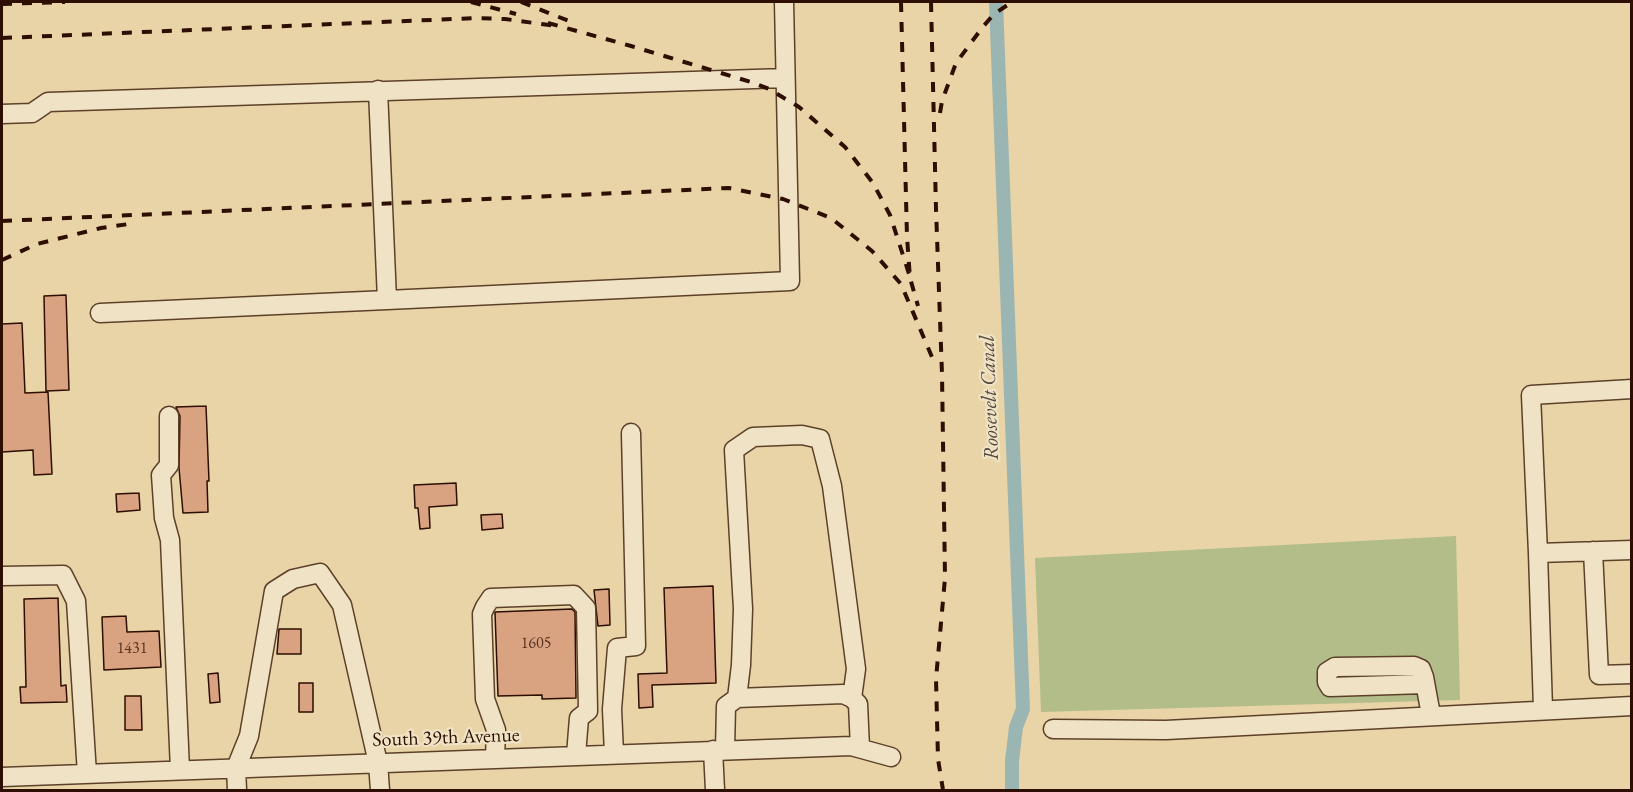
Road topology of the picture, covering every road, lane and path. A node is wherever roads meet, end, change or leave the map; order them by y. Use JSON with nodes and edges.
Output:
{"nodes":[{"id":1,"x":784,"y":2,"type":"edge"},
{"id":2,"x":785,"y":78,"type":"junction"},
{"id":3,"x":378,"y":90,"type":"junction"},
{"id":4,"x":2,"y":114,"type":"edge"},
{"id":5,"x":387,"y":300,"type":"junction"},
{"id":6,"x":100,"y":313,"type":"dead end"},
{"id":7,"x":1632,"y":389,"type":"edge"},
{"id":8,"x":169,"y":416,"type":"dead end"},
{"id":9,"x":631,"y":433,"type":"dead end"},
{"id":10,"x":1632,"y":550,"type":"edge"},
{"id":11,"x":1593,"y":551,"type":"junction"},
{"id":12,"x":1538,"y":554,"type":"junction"},
{"id":13,"x":2,"y":576,"type":"edge"},
{"id":14,"x":1632,"y":674,"type":"edge"},
{"id":15,"x":1425,"y":684,"type":"dead end"},
{"id":16,"x":737,"y":698,"type":"junction"},
{"id":17,"x":852,"y":698,"type":"junction"},
{"id":18,"x":1632,"y":706,"type":"edge"},
{"id":19,"x":1543,"y":710,"type":"junction"},
{"id":20,"x":1431,"y":715,"type":"junction"},
{"id":21,"x":1053,"y":729,"type":"dead end"},
{"id":22,"x":860,"y":748,"type":"junction"},
{"id":23,"x":719,"y":750,"type":"junction"},
{"id":24,"x":614,"y":754,"type":"junction"},
{"id":25,"x":576,"y":755,"type":"junction"},
{"id":26,"x":891,"y":757,"type":"dead end"},
{"id":27,"x":495,"y":758,"type":"junction"},
{"id":28,"x":378,"y":763,"type":"junction"},
{"id":29,"x":236,"y":768,"type":"junction"},
{"id":30,"x":180,"y":770,"type":"junction"},
{"id":31,"x":87,"y":774,"type":"junction"},
{"id":32,"x":2,"y":777,"type":"edge"},
{"id":33,"x":56,"y":783,"type":"edge"},
{"id":34,"x":237,"y":790,"type":"edge"},
{"id":35,"x":380,"y":790,"type":"edge"},
{"id":36,"x":715,"y":790,"type":"edge"}],
"edges":[{"from":1,"to":2,"type":"street"},
{"from":2,"to":3,"type":"street"},
{"from":2,"to":5,"type":"street"},
{"from":3,"to":4,"type":"street"},
{"from":3,"to":5,"type":"street"},
{"from":5,"to":6,"type":"street"},
{"from":7,"to":12,"type":"street"},
{"from":8,"to":30,"type":"street"},
{"from":9,"to":24,"type":"street"},
{"from":10,"to":11,"type":"street"},
{"from":11,"to":12,"type":"street"},
{"from":11,"to":14,"type":"street"},
{"from":12,"to":19,"type":"street"},
{"from":13,"to":31,"type":"street"},
{"from":15,"to":20,"type":"street"},
{"from":16,"to":17,"type":"street"},
{"from":16,"to":17,"type":"street"},
{"from":16,"to":23,"type":"street"},
{"from":17,"to":22,"type":"street"},
{"from":18,"to":19,"type":"street"},
{"from":19,"to":20,"type":"street"},
{"from":20,"to":21,"type":"street"},
{"from":22,"to":23,"type":"street","name":"South 39th Avenue"},
{"from":22,"to":26,"type":"street","name":"South 39th Avenue"},
{"from":23,"to":24,"type":"street","name":"South 39th Avenue"},
{"from":23,"to":36,"type":"street"},
{"from":24,"to":25,"type":"street","name":"South 39th Avenue"},
{"from":25,"to":27,"type":"street","name":"South 39th Avenue"},
{"from":25,"to":27,"type":"street"},
{"from":27,"to":28,"type":"street","name":"South 39th Avenue"},
{"from":28,"to":29,"type":"street","name":"South 39th Avenue"},
{"from":28,"to":29,"type":"street"},
{"from":28,"to":35,"type":"street"},
{"from":29,"to":30,"type":"street","name":"South 39th Avenue"},
{"from":29,"to":34,"type":"street"},
{"from":30,"to":31,"type":"street","name":"South 39th Avenue"},
{"from":31,"to":33,"type":"street","name":"South 39th Avenue"},
{"from":32,"to":33,"type":"street","name":"South 39th Avenue"}]}
